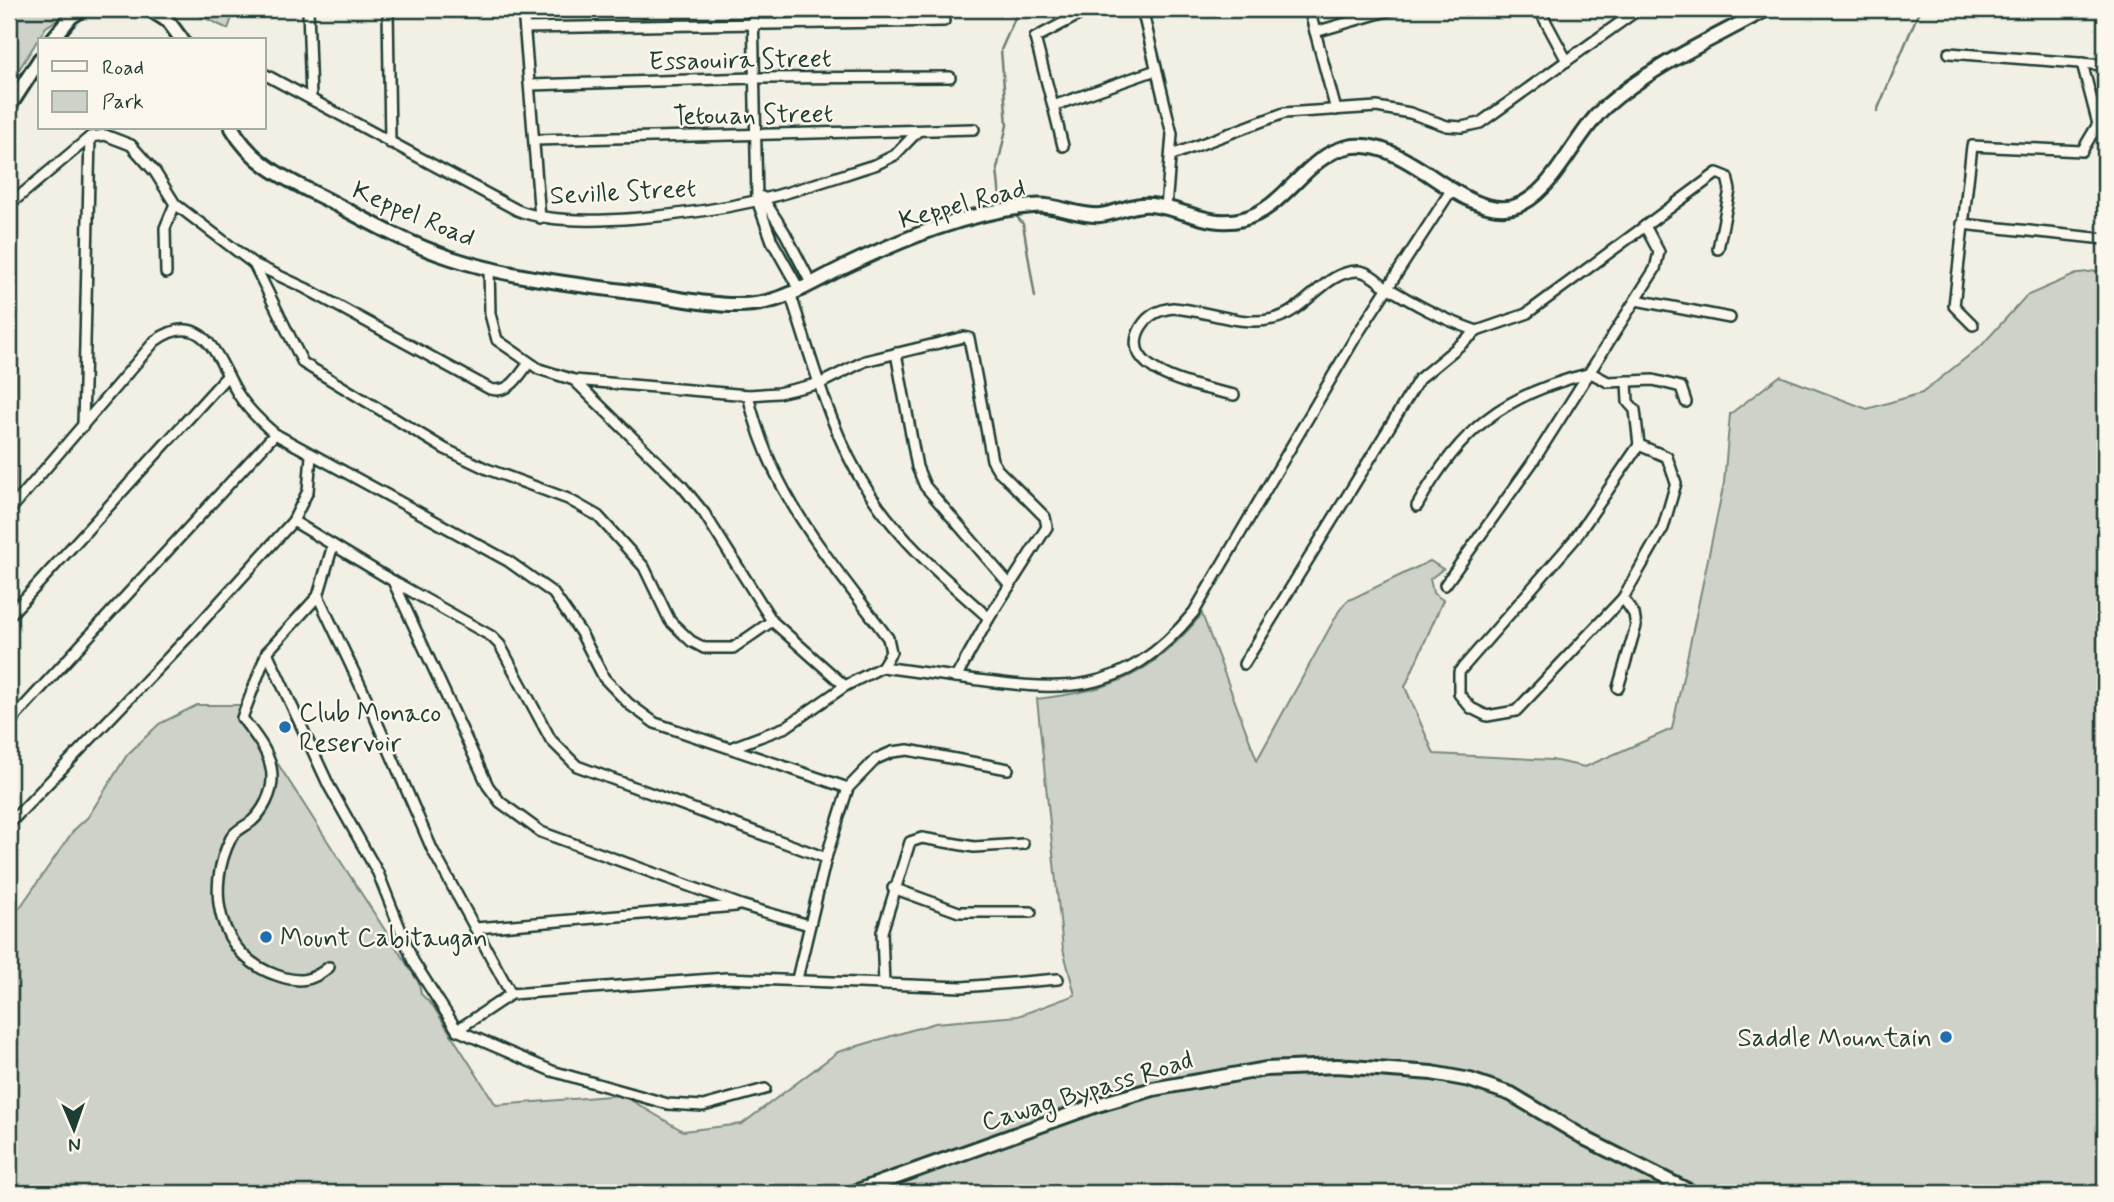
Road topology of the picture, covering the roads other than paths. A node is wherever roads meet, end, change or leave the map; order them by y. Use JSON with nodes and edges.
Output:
{"nodes":[{"id":1,"x":83,"y":9,"type":"edge"},
{"id":2,"x":149,"y":9,"type":"edge"},
{"id":3,"x":308,"y":9,"type":"edge"},
{"id":4,"x":388,"y":9,"type":"edge"},
{"id":5,"x":523,"y":9,"type":"edge"},
{"id":6,"x":752,"y":9,"type":"edge"},
{"id":7,"x":1090,"y":9,"type":"edge"},
{"id":8,"x":1142,"y":9,"type":"edge"},
{"id":9,"x":1309,"y":9,"type":"edge"},
{"id":10,"x":1394,"y":9,"type":"edge"},
{"id":11,"x":1539,"y":9,"type":"edge"},
{"id":12,"x":1639,"y":9,"type":"edge"},
{"id":13,"x":1767,"y":9,"type":"edge"},
{"id":14,"x":944,"y":22,"type":"dead end"},
{"id":15,"x":753,"y":23,"type":"junction"},
{"id":16,"x":525,"y":28,"type":"junction"},
{"id":17,"x":1315,"y":32,"type":"junction"},
{"id":18,"x":54,"y":38,"type":"edge"},
{"id":19,"x":181,"y":38,"type":"edge"},
{"id":20,"x":1949,"y":53,"type":"dead end"},
{"id":21,"x":1567,"y":61,"type":"junction"},
{"id":22,"x":38,"y":62,"type":"edge"},
{"id":23,"x":2082,"y":63,"type":"junction"},
{"id":24,"x":2105,"y":65,"type":"edge"},
{"id":25,"x":1156,"y":70,"type":"junction"},
{"id":26,"x":266,"y":75,"type":"edge"},
{"id":27,"x":950,"y":77,"type":"dead end"},
{"id":28,"x":754,"y":78,"type":"junction"},
{"id":29,"x":530,"y":85,"type":"junction"},
{"id":30,"x":311,"y":99,"type":"junction"},
{"id":31,"x":1053,"y":106,"type":"junction"},
{"id":32,"x":9,"y":107,"type":"edge"},
{"id":33,"x":1336,"y":110,"type":"junction"},
{"id":34,"x":974,"y":129,"type":"dead end"},
{"id":35,"x":233,"y":130,"type":"edge"},
{"id":36,"x":918,"y":131,"type":"junction"},
{"id":37,"x":755,"y":135,"type":"junction"},
{"id":38,"x":90,"y":137,"type":"junction"},
{"id":39,"x":534,"y":140,"type":"junction"},
{"id":40,"x":390,"y":143,"type":"junction"},
{"id":41,"x":1063,"y":146,"type":"dead end"},
{"id":42,"x":1172,"y":155,"type":"junction"},
{"id":43,"x":1452,"y":189,"type":"junction"},
{"id":44,"x":759,"y":196,"type":"junction"},
{"id":45,"x":10,"y":203,"type":"edge"},
{"id":46,"x":175,"y":204,"type":"junction"},
{"id":47,"x":1166,"y":208,"type":"junction"},
{"id":48,"x":540,"y":218,"type":"junction"},
{"id":49,"x":1962,"y":225,"type":"junction"},
{"id":50,"x":1645,"y":226,"type":"junction"},
{"id":51,"x":2105,"y":239,"type":"edge"},
{"id":52,"x":1718,"y":249,"type":"dead end"},
{"id":53,"x":254,"y":264,"type":"junction"},
{"id":54,"x":489,"y":268,"type":"junction"},
{"id":55,"x":166,"y":274,"type":"dead end"},
{"id":56,"x":811,"y":283,"type":"junction"},
{"id":57,"x":1389,"y":288,"type":"junction"},
{"id":58,"x":794,"y":291,"type":"junction"},
{"id":59,"x":1636,"y":300,"type":"junction"},
{"id":60,"x":1730,"y":318,"type":"dead end"},
{"id":61,"x":1973,"y":325,"type":"dead end"},
{"id":62,"x":1477,"y":331,"type":"junction"},
{"id":63,"x":896,"y":354,"type":"junction"},
{"id":64,"x":529,"y":363,"type":"junction"},
{"id":65,"x":1591,"y":373,"type":"junction"},
{"id":66,"x":228,"y":375,"type":"junction"},
{"id":67,"x":574,"y":380,"type":"junction"},
{"id":68,"x":1628,"y":381,"type":"junction"},
{"id":69,"x":821,"y":383,"type":"junction"},
{"id":70,"x":748,"y":395,"type":"junction"},
{"id":71,"x":1234,"y":395,"type":"dead end"},
{"id":72,"x":1686,"y":402,"type":"dead end"},
{"id":73,"x":83,"y":426,"type":"junction"},
{"id":74,"x":275,"y":434,"type":"junction"},
{"id":75,"x":1639,"y":445,"type":"junction"},
{"id":76,"x":311,"y":456,"type":"junction"},
{"id":77,"x":1417,"y":506,"type":"dead end"},
{"id":78,"x":9,"y":511,"type":"edge"},
{"id":79,"x":293,"y":521,"type":"junction"},
{"id":80,"x":333,"y":545,"type":"junction"},
{"id":81,"x":393,"y":581,"type":"junction"},
{"id":82,"x":1010,"y":585,"type":"junction"},
{"id":83,"x":1445,"y":585,"type":"dead end"},
{"id":84,"x":318,"y":596,"type":"junction"},
{"id":85,"x":1623,"y":598,"type":"junction"},
{"id":86,"x":9,"y":616,"type":"edge"},
{"id":87,"x":989,"y":618,"type":"junction"},
{"id":88,"x":772,"y":621,"type":"junction"},
{"id":89,"x":267,"y":652,"type":"junction"},
{"id":90,"x":1244,"y":664,"type":"dead end"},
{"id":91,"x":882,"y":667,"type":"junction"},
{"id":92,"x":956,"y":677,"type":"junction"},
{"id":93,"x":845,"y":686,"type":"junction"},
{"id":94,"x":1618,"y":688,"type":"dead end"},
{"id":95,"x":9,"y":723,"type":"edge"},
{"id":96,"x":733,"y":747,"type":"junction"},
{"id":97,"x":1008,"y":769,"type":"dead end"},
{"id":98,"x":848,"y":788,"type":"junction"},
{"id":99,"x":9,"y":824,"type":"edge"},
{"id":100,"x":1023,"y":844,"type":"dead end"},
{"id":101,"x":826,"y":858,"type":"junction"},
{"id":102,"x":893,"y":888,"type":"junction"},
{"id":103,"x":741,"y":905,"type":"junction"},
{"id":104,"x":1031,"y":912,"type":"dead end"},
{"id":105,"x":809,"y":925,"type":"junction"},
{"id":106,"x":476,"y":928,"type":"junction"},
{"id":107,"x":329,"y":967,"type":"dead end"},
{"id":108,"x":797,"y":979,"type":"junction"},
{"id":109,"x":1058,"y":979,"type":"dead end"},
{"id":110,"x":884,"y":985,"type":"junction"},
{"id":111,"x":511,"y":994,"type":"junction"},
{"id":112,"x":457,"y":1030,"type":"junction"},
{"id":113,"x":765,"y":1089,"type":"dead end"},
{"id":114,"x":852,"y":1193,"type":"edge"},
{"id":115,"x":1693,"y":1193,"type":"edge"}],
"edges":[{"from":1,"to":18,"type":"street"},
{"from":2,"to":19,"type":"street"},
{"from":3,"to":30,"type":"street"},
{"from":4,"to":40,"type":"street"},
{"from":5,"to":16,"type":"street"},
{"from":6,"to":15,"type":"street"},
{"from":7,"to":31,"type":"street"},
{"from":8,"to":25,"type":"street"},
{"from":9,"to":17,"type":"street"},
{"from":10,"to":17,"type":"street"},
{"from":11,"to":21,"type":"street"},
{"from":12,"to":21,"type":"street"},
{"from":13,"to":43,"type":"street","name":"Keppel Road"},
{"from":14,"to":15,"type":"street"},
{"from":15,"to":16,"type":"street"},
{"from":15,"to":28,"type":"street"},
{"from":16,"to":29,"type":"street"},
{"from":17,"to":33,"type":"street"},
{"from":20,"to":23,"type":"street"},
{"from":21,"to":33,"type":"street"},
{"from":22,"to":32,"type":"street"},
{"from":23,"to":24,"type":"street"},
{"from":23,"to":49,"type":"street"},
{"from":25,"to":31,"type":"street"},
{"from":25,"to":42,"type":"street"},
{"from":26,"to":30,"type":"street","name":"Seville Street"},
{"from":27,"to":28,"type":"street","name":"Essaouira Street"},
{"from":28,"to":29,"type":"street","name":"Essaouira Street"},
{"from":28,"to":37,"type":"street"},
{"from":29,"to":39,"type":"street"},
{"from":30,"to":40,"type":"street","name":"Seville Street"},
{"from":31,"to":41,"type":"street"},
{"from":33,"to":42,"type":"street"},
{"from":34,"to":36,"type":"street","name":"Tetouan Street"},
{"from":35,"to":54,"type":"street","name":"Keppel Road"},
{"from":36,"to":37,"type":"street","name":"Tetouan Street"},
{"from":36,"to":44,"type":"street","name":"Seville Street"},
{"from":37,"to":39,"type":"street","name":"Tetouan Street"},
{"from":37,"to":44,"type":"street"},
{"from":38,"to":45,"type":"street"},
{"from":38,"to":46,"type":"street"},
{"from":38,"to":73,"type":"street"},
{"from":39,"to":48,"type":"street"},
{"from":40,"to":48,"type":"street","name":"Seville Street"},
{"from":42,"to":47,"type":"street"},
{"from":43,"to":47,"type":"street","name":"Keppel Road"},
{"from":43,"to":57,"type":"street"},
{"from":44,"to":48,"type":"street","name":"Seville Street"},
{"from":44,"to":56,"type":"street"},
{"from":44,"to":58,"type":"street"},
{"from":45,"to":78,"type":"street"},
{"from":46,"to":53,"type":"street"},
{"from":46,"to":55,"type":"street"},
{"from":47,"to":56,"type":"street","name":"Keppel Road"},
{"from":49,"to":51,"type":"street"},
{"from":49,"to":61,"type":"street"},
{"from":50,"to":52,"type":"street"},
{"from":50,"to":59,"type":"street"},
{"from":50,"to":62,"type":"street"},
{"from":53,"to":64,"type":"street"},
{"from":53,"to":88,"type":"street"},
{"from":54,"to":58,"type":"street","name":"Keppel Road"},
{"from":54,"to":64,"type":"street"},
{"from":56,"to":58,"type":"street","name":"Keppel Road"},
{"from":57,"to":62,"type":"street"},
{"from":57,"to":71,"type":"street"},
{"from":57,"to":92,"type":"street"},
{"from":58,"to":69,"type":"street"},
{"from":59,"to":60,"type":"street"},
{"from":59,"to":65,"type":"street"},
{"from":62,"to":90,"type":"street"},
{"from":63,"to":69,"type":"street"},
{"from":63,"to":82,"type":"street"},
{"from":63,"to":82,"type":"street"},
{"from":64,"to":67,"type":"street"},
{"from":65,"to":68,"type":"street"},
{"from":65,"to":77,"type":"street"},
{"from":65,"to":83,"type":"street"},
{"from":66,"to":73,"type":"street"},
{"from":66,"to":74,"type":"street"},
{"from":66,"to":86,"type":"street"},
{"from":67,"to":70,"type":"street"},
{"from":67,"to":88,"type":"street"},
{"from":68,"to":72,"type":"street"},
{"from":68,"to":75,"type":"street"},
{"from":69,"to":70,"type":"street"},
{"from":69,"to":87,"type":"street"},
{"from":70,"to":91,"type":"street"},
{"from":73,"to":78,"type":"street"},
{"from":74,"to":76,"type":"street"},
{"from":74,"to":95,"type":"street"},
{"from":75,"to":85,"type":"street"},
{"from":75,"to":85,"type":"street"},
{"from":76,"to":79,"type":"street"},
{"from":76,"to":96,"type":"street"},
{"from":79,"to":80,"type":"street"},
{"from":79,"to":99,"type":"street"},
{"from":80,"to":81,"type":"street"},
{"from":80,"to":84,"type":"street"},
{"from":81,"to":101,"type":"street"},
{"from":81,"to":103,"type":"street"},
{"from":82,"to":87,"type":"street"},
{"from":84,"to":89,"type":"street"},
{"from":84,"to":106,"type":"street"},
{"from":85,"to":94,"type":"street"},
{"from":87,"to":92,"type":"street"},
{"from":88,"to":93,"type":"street"},
{"from":89,"to":107,"type":"street"},
{"from":89,"to":112,"type":"street"},
{"from":91,"to":92,"type":"street"},
{"from":91,"to":93,"type":"street"},
{"from":93,"to":96,"type":"street"},
{"from":96,"to":98,"type":"street"},
{"from":97,"to":98,"type":"street"},
{"from":98,"to":101,"type":"street"},
{"from":100,"to":102,"type":"street"},
{"from":101,"to":105,"type":"street"},
{"from":102,"to":104,"type":"street"},
{"from":102,"to":110,"type":"street"},
{"from":103,"to":105,"type":"street"},
{"from":103,"to":106,"type":"street"},
{"from":105,"to":108,"type":"street"},
{"from":106,"to":111,"type":"street"},
{"from":108,"to":110,"type":"street"},
{"from":108,"to":111,"type":"street"},
{"from":109,"to":110,"type":"street"},
{"from":111,"to":112,"type":"street"},
{"from":112,"to":113,"type":"street"},
{"from":114,"to":115,"type":"street","name":"Cawag Bypass Road"}]}
